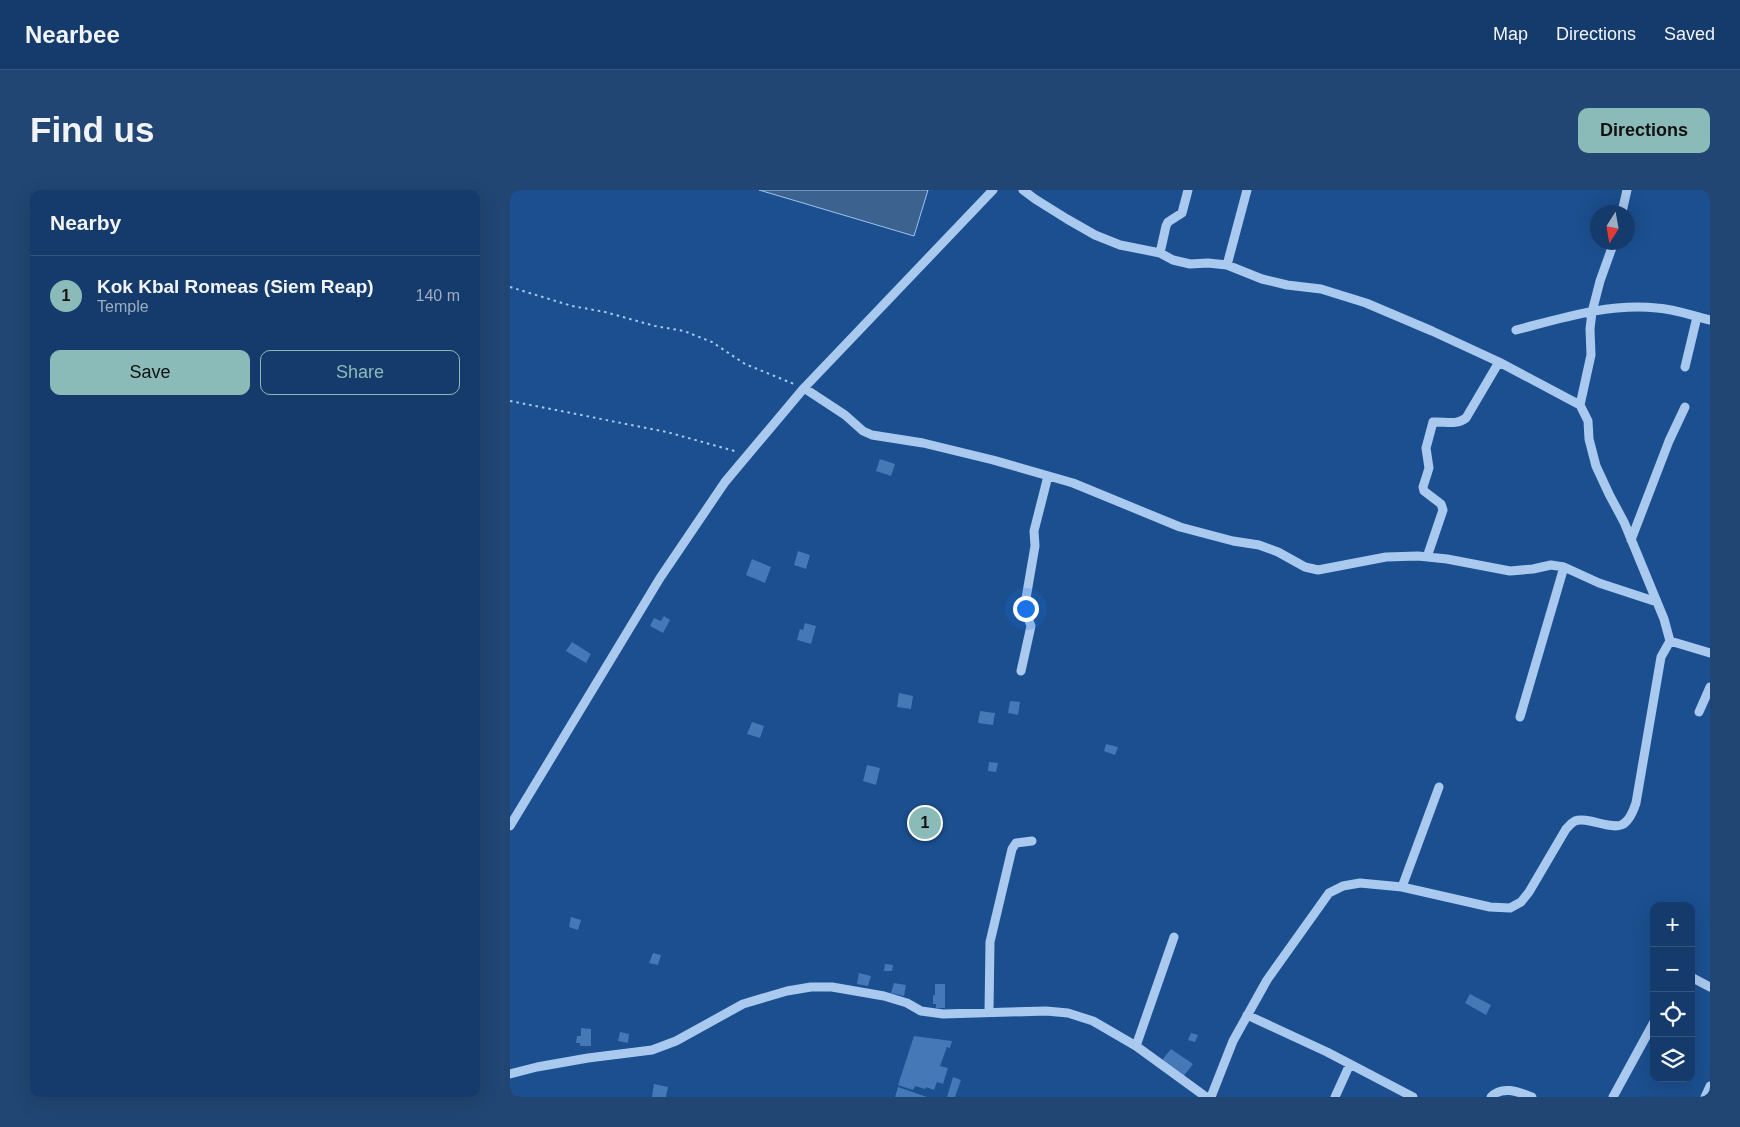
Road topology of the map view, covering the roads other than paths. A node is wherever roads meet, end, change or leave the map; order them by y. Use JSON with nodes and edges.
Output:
{"nodes":[{"id":1,"x":993,"y":190,"type":"edge"},
{"id":2,"x":1023,"y":190,"type":"edge"},
{"id":3,"x":1188,"y":190,"type":"edge"},
{"id":4,"x":1247,"y":190,"type":"edge"},
{"id":5,"x":1627,"y":190,"type":"edge"},
{"id":6,"x":1624,"y":205,"type":"edge"},
{"id":7,"x":1611,"y":250,"type":"edge"},
{"id":8,"x":1160,"y":253,"type":"junction"},
{"id":9,"x":1227,"y":266,"type":"junction"},
{"id":10,"x":1592,"y":312,"type":"junction"},
{"id":11,"x":1697,"y":317,"type":"junction"},
{"id":12,"x":1710,"y":320,"type":"edge"},
{"id":13,"x":1516,"y":330,"type":"dead end"},
{"id":14,"x":1499,"y":362,"type":"junction"},
{"id":15,"x":1686,"y":366,"type":"dead end"},
{"id":16,"x":804,"y":388,"type":"junction"},
{"id":17,"x":1580,"y":405,"type":"junction"},
{"id":18,"x":1685,"y":407,"type":"dead end"},
{"id":19,"x":1048,"y":476,"type":"junction"},
{"id":20,"x":1631,"y":540,"type":"junction"},
{"id":21,"x":1427,"y":557,"type":"junction"},
{"id":22,"x":1564,"y":567,"type":"junction"},
{"id":23,"x":1657,"y":602,"type":"junction"},
{"id":24,"x":1670,"y":641,"type":"junction"},
{"id":25,"x":1710,"y":653,"type":"edge"},
{"id":26,"x":1021,"y":671,"type":"dead end"},
{"id":27,"x":1710,"y":687,"type":"edge"},
{"id":28,"x":1700,"y":712,"type":"dead end"},
{"id":29,"x":1520,"y":717,"type":"dead end"},
{"id":30,"x":1439,"y":787,"type":"dead end"},
{"id":31,"x":510,"y":826,"type":"edge"},
{"id":32,"x":1032,"y":842,"type":"dead end"},
{"id":33,"x":1402,"y":887,"type":"junction"},
{"id":34,"x":1174,"y":937,"type":"dead end"},
{"id":35,"x":1695,"y":979,"type":"edge"},
{"id":36,"x":1710,"y":987,"type":"edge"},
{"id":37,"x":989,"y":1012,"type":"junction"},
{"id":38,"x":1247,"y":1015,"type":"junction"},
{"id":39,"x":1650,"y":1029,"type":"edge"},
{"id":40,"x":1136,"y":1046,"type":"junction"},
{"id":41,"x":1350,"y":1064,"type":"junction"},
{"id":42,"x":510,"y":1074,"type":"edge"},
{"id":43,"x":1710,"y":1086,"type":"edge"},
{"id":44,"x":1206,"y":1097,"type":"edge"},
{"id":45,"x":1212,"y":1097,"type":"edge"},
{"id":46,"x":1335,"y":1097,"type":"edge"},
{"id":47,"x":1413,"y":1097,"type":"edge"},
{"id":48,"x":1491,"y":1097,"type":"edge"},
{"id":49,"x":1532,"y":1097,"type":"edge"},
{"id":50,"x":1613,"y":1097,"type":"edge"},
{"id":51,"x":1705,"y":1097,"type":"edge"}],
"edges":[{"from":1,"to":16,"type":"street"},
{"from":2,"to":8,"type":"street"},
{"from":3,"to":8,"type":"street"},
{"from":4,"to":9,"type":"street"},
{"from":5,"to":6,"type":"street"},
{"from":7,"to":10,"type":"street"},
{"from":8,"to":9,"type":"street"},
{"from":9,"to":14,"type":"street"},
{"from":10,"to":11,"type":"street"},
{"from":10,"to":13,"type":"street"},
{"from":10,"to":17,"type":"street"},
{"from":11,"to":12,"type":"street"},
{"from":11,"to":15,"type":"street"},
{"from":14,"to":17,"type":"street"},
{"from":14,"to":21,"type":"street"},
{"from":16,"to":19,"type":"street"},
{"from":16,"to":31,"type":"street"},
{"from":17,"to":20,"type":"street"},
{"from":18,"to":20,"type":"street"},
{"from":19,"to":21,"type":"street"},
{"from":19,"to":26,"type":"street"},
{"from":20,"to":23,"type":"street"},
{"from":21,"to":22,"type":"street"},
{"from":22,"to":23,"type":"street"},
{"from":22,"to":29,"type":"street"},
{"from":23,"to":24,"type":"street"},
{"from":24,"to":25,"type":"street"},
{"from":24,"to":33,"type":"street"},
{"from":27,"to":28,"type":"street"},
{"from":30,"to":33,"type":"street"},
{"from":32,"to":37,"type":"street"},
{"from":33,"to":38,"type":"street"},
{"from":34,"to":40,"type":"street"},
{"from":35,"to":36,"type":"street"},
{"from":37,"to":40,"type":"street"},
{"from":37,"to":42,"type":"street"},
{"from":38,"to":41,"type":"street"},
{"from":38,"to":45,"type":"street"},
{"from":39,"to":50,"type":"street"},
{"from":40,"to":44,"type":"street"},
{"from":41,"to":46,"type":"street"},
{"from":41,"to":47,"type":"street"},
{"from":43,"to":51,"type":"street"},
{"from":48,"to":49,"type":"street"}]}
